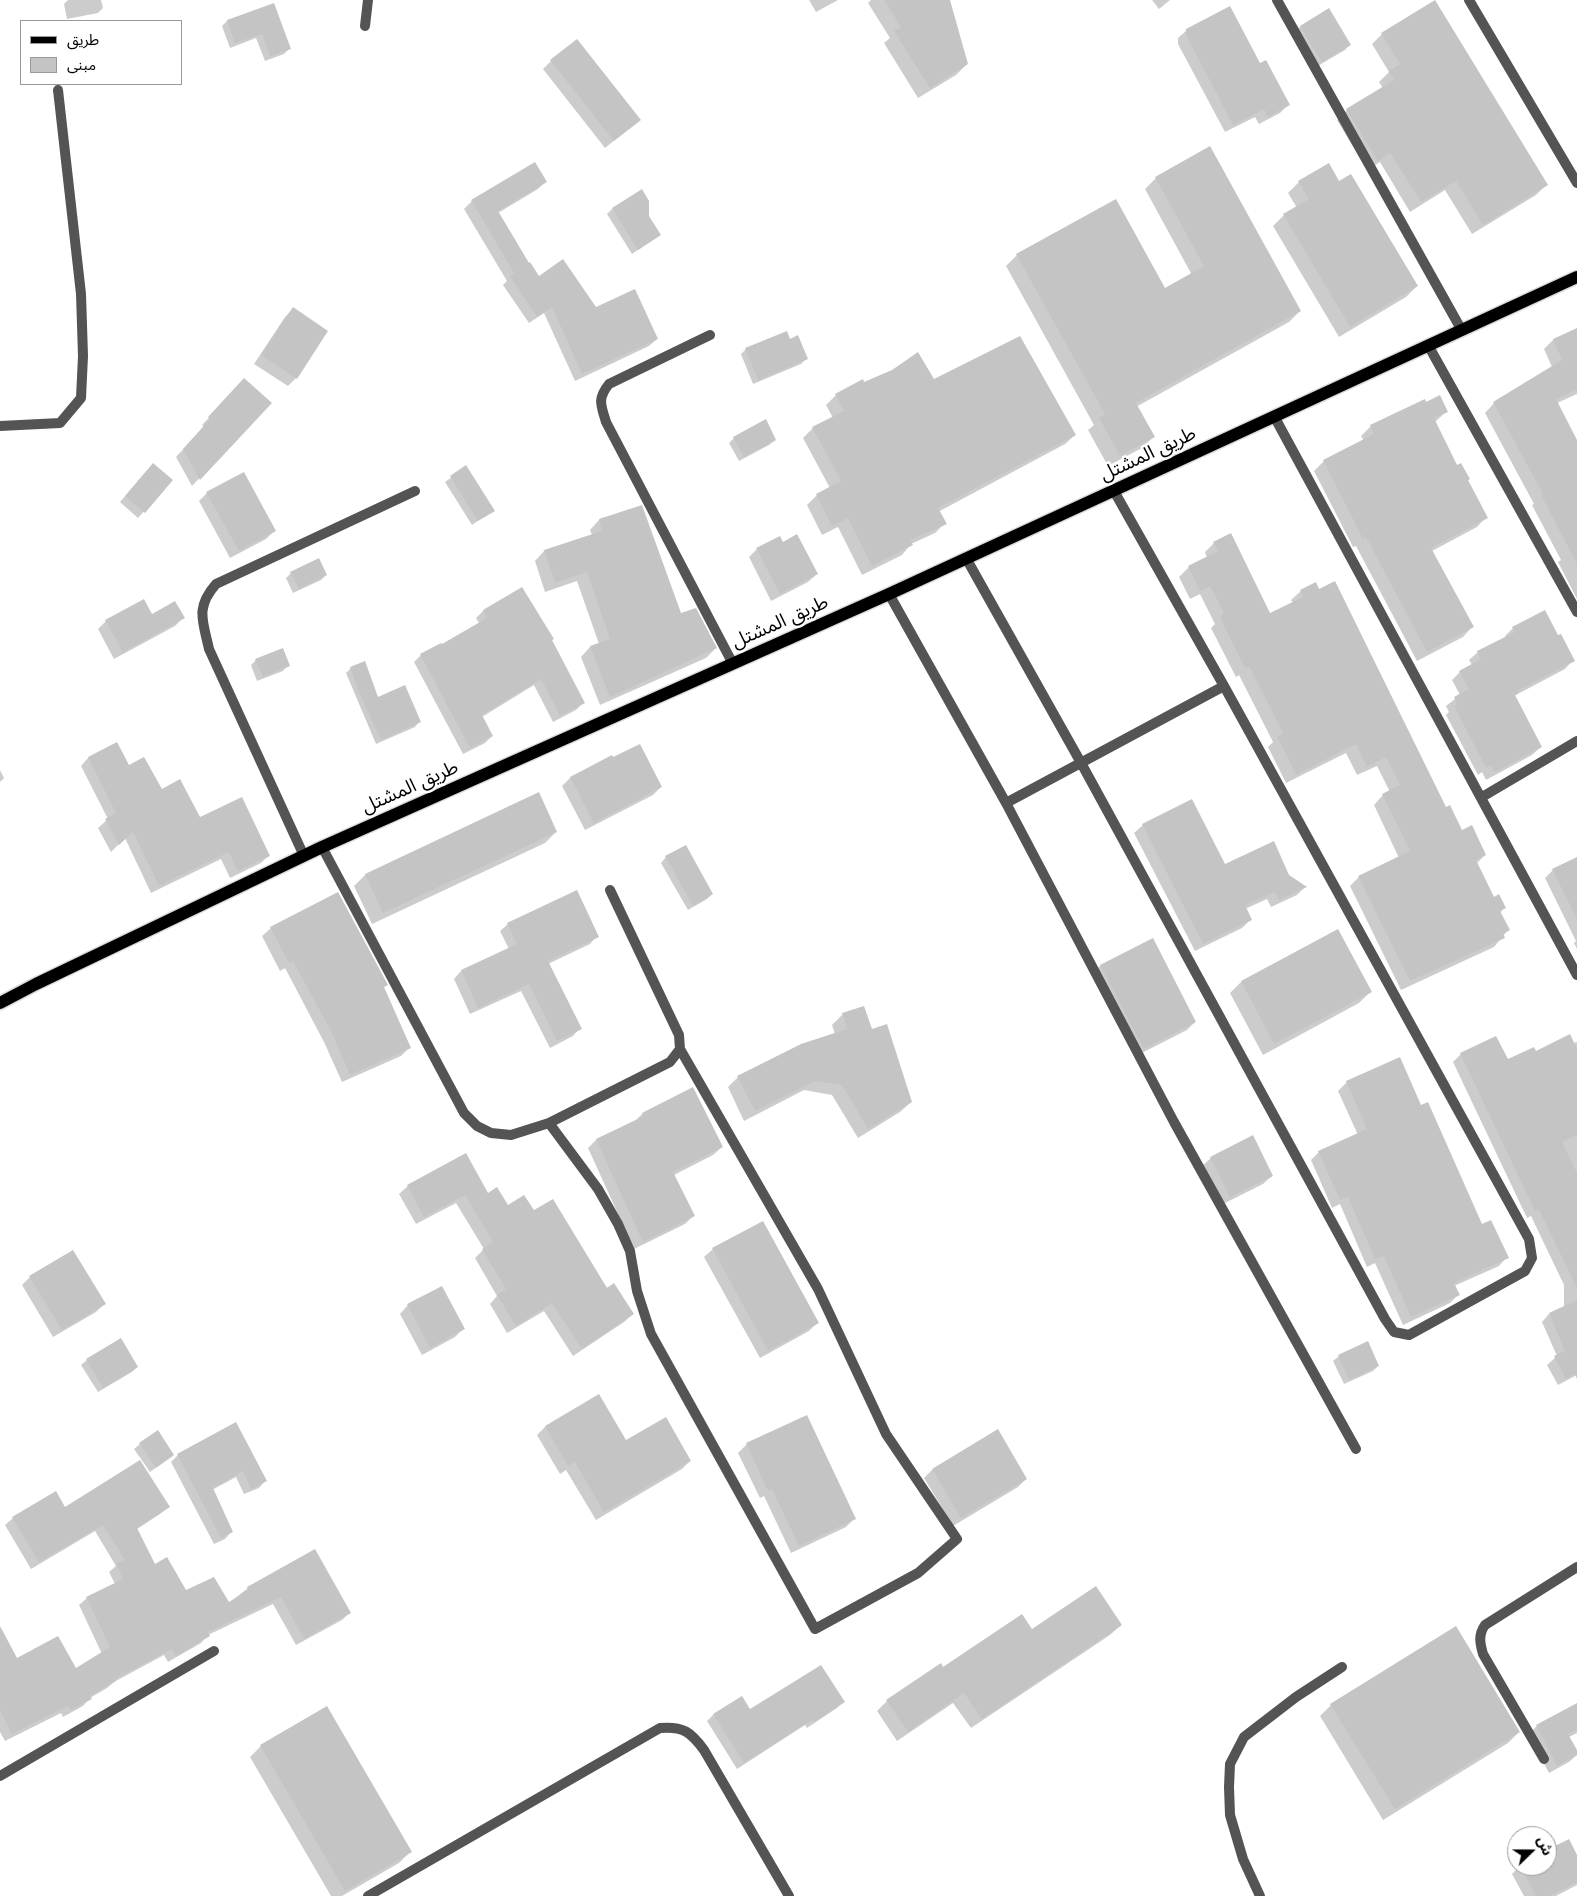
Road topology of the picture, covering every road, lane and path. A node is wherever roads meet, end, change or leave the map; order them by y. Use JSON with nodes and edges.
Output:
{"nodes":[{"id":1,"x":368,"y":0,"type":"edge"},
{"id":2,"x":1277,"y":0,"type":"edge"},
{"id":3,"x":1469,"y":0,"type":"edge"},
{"id":4,"x":365,"y":26,"type":"dead end"},
{"id":5,"x":58,"y":90,"type":"dead end"},
{"id":6,"x":1577,"y":183,"type":"edge"},
{"id":7,"x":1577,"y":277,"type":"edge"},
{"id":8,"x":1461,"y":330,"type":"junction"},
{"id":9,"x":710,"y":335,"type":"dead end"},
{"id":10,"x":1428,"y":344,"type":"junction"},
{"id":11,"x":1274,"y":416,"type":"junction"},
{"id":12,"x":0,"y":426,"type":"edge"},
{"id":13,"x":1114,"y":490,"type":"junction"},
{"id":14,"x":415,"y":491,"type":"dead end"},
{"id":15,"x":966,"y":558,"type":"junction"},
{"id":16,"x":889,"y":594,"type":"junction"},
{"id":17,"x":1577,"y":612,"type":"edge"},
{"id":18,"x":733,"y":664,"type":"junction"},
{"id":19,"x":1224,"y":686,"type":"junction"},
{"id":20,"x":1577,"y":741,"type":"edge"},
{"id":21,"x":1080,"y":762,"type":"junction"},
{"id":22,"x":1482,"y":797,"type":"junction"},
{"id":23,"x":1006,"y":803,"type":"junction"},
{"id":24,"x":322,"y":847,"type":"junction"},
{"id":25,"x":304,"y":856,"type":"junction"},
{"id":26,"x":610,"y":890,"type":"dead end"},
{"id":27,"x":1577,"y":975,"type":"edge"},
{"id":28,"x":0,"y":1004,"type":"edge"},
{"id":29,"x":680,"y":1049,"type":"junction"},
{"id":30,"x":549,"y":1123,"type":"junction"},
{"id":31,"x":1356,"y":1449,"type":"dead end"},
{"id":32,"x":1577,"y":1567,"type":"edge"},
{"id":33,"x":214,"y":1651,"type":"dead end"},
{"id":34,"x":1342,"y":1667,"type":"dead end"},
{"id":35,"x":1544,"y":1759,"type":"dead end"},
{"id":36,"x":0,"y":1776,"type":"edge"},
{"id":37,"x":368,"y":1896,"type":"edge"},
{"id":38,"x":790,"y":1896,"type":"edge"},
{"id":39,"x":1260,"y":1896,"type":"edge"}],
"edges":[{"from":1,"to":4,"type":"street"},
{"from":2,"to":8,"type":"street"},
{"from":3,"to":6,"type":"street"},
{"from":5,"to":12,"type":"street"},
{"from":7,"to":8,"type":"main road","name":"طريق المشتل"},
{"from":8,"to":10,"type":"main road","name":"طريق المشتل"},
{"from":9,"to":18,"type":"street"},
{"from":10,"to":11,"type":"main road","name":"طريق المشتل"},
{"from":10,"to":17,"type":"street"},
{"from":11,"to":13,"type":"main road","name":"طريق المشتل"},
{"from":11,"to":22,"type":"street"},
{"from":13,"to":15,"type":"main road","name":"طريق المشتل"},
{"from":13,"to":19,"type":"street"},
{"from":14,"to":25,"type":"street"},
{"from":15,"to":16,"type":"main road","name":"طريق المشتل"},
{"from":15,"to":21,"type":"street"},
{"from":16,"to":18,"type":"main road","name":"طريق المشتل"},
{"from":16,"to":23,"type":"street"},
{"from":18,"to":24,"type":"main road","name":"طريق المشتل"},
{"from":19,"to":21,"type":"street"},
{"from":19,"to":21,"type":"street"},
{"from":20,"to":22,"type":"street"},
{"from":21,"to":23,"type":"street"},
{"from":22,"to":27,"type":"street"},
{"from":23,"to":31,"type":"street"},
{"from":24,"to":25,"type":"main road","name":"طريق المشتل"},
{"from":24,"to":30,"type":"street"},
{"from":25,"to":28,"type":"main road","name":"طريق المشتل"},
{"from":26,"to":29,"type":"street"},
{"from":29,"to":30,"type":"street"},
{"from":29,"to":30,"type":"street"},
{"from":32,"to":35,"type":"street"},
{"from":33,"to":36,"type":"street"},
{"from":34,"to":39,"type":"street"},
{"from":37,"to":38,"type":"street"}]}
